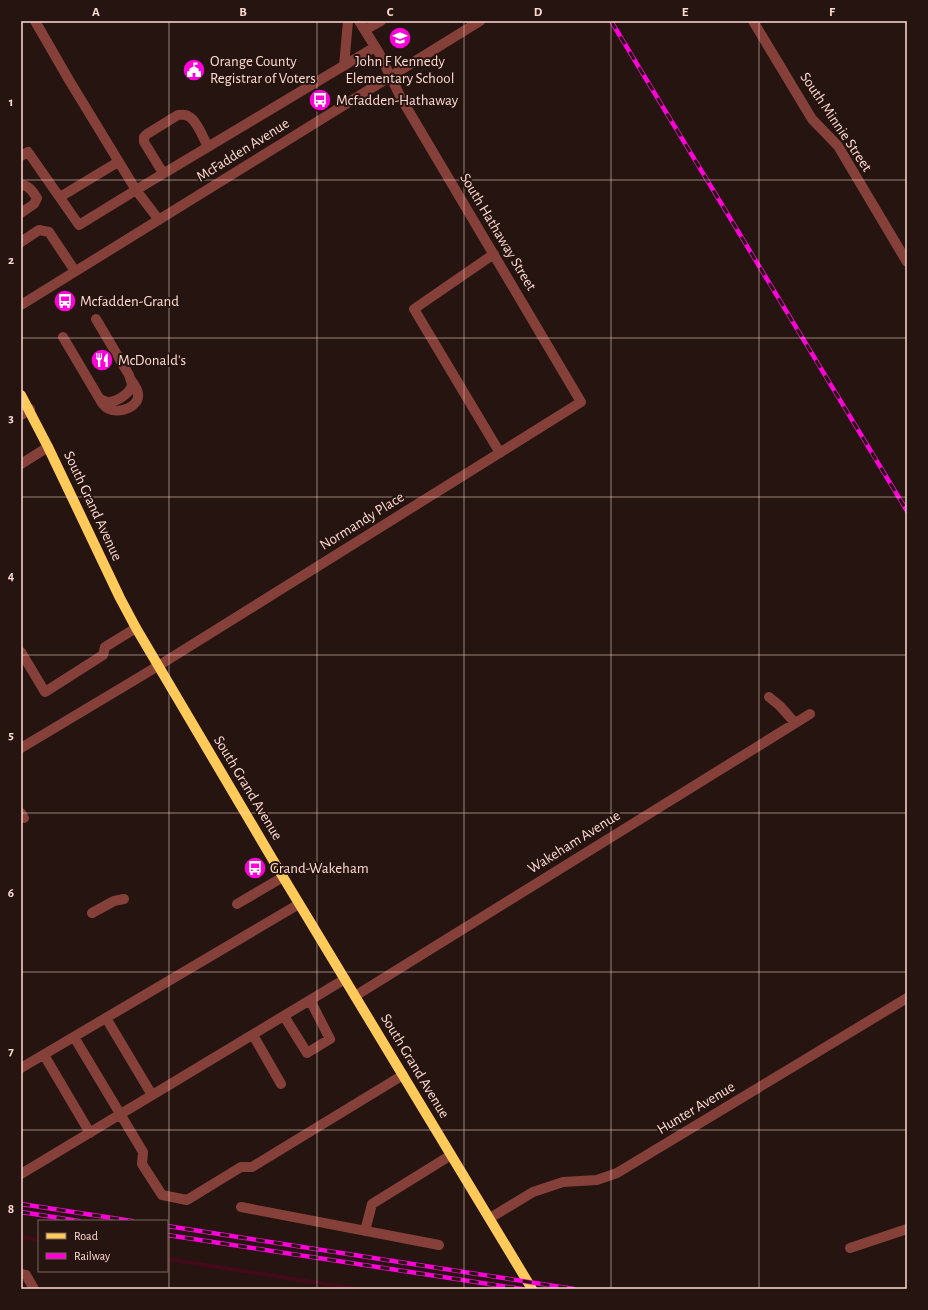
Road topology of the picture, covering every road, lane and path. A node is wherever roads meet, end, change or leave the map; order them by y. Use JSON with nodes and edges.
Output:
{"nodes":[{"id":1,"x":35,"y":21,"type":"edge"},
{"id":2,"x":348,"y":21,"type":"edge"},
{"id":3,"x":359,"y":21,"type":"edge"},
{"id":4,"x":381,"y":21,"type":"edge"},
{"id":5,"x":480,"y":21,"type":"edge"},
{"id":6,"x":753,"y":21,"type":"edge"},
{"id":7,"x":365,"y":30,"type":"junction"},
{"id":8,"x":375,"y":47,"type":"junction"},
{"id":9,"x":344,"y":66,"type":"junction"},
{"id":10,"x":391,"y":76,"type":"junction"},
{"id":11,"x":208,"y":147,"type":"junction"},
{"id":12,"x":21,"y":156,"type":"edge"},
{"id":13,"x":118,"y":162,"type":"junction"},
{"id":14,"x":163,"y":174,"type":"junction"},
{"id":15,"x":21,"y":185,"type":"edge"},
{"id":16,"x":136,"y":190,"type":"junction"},
{"id":17,"x":60,"y":197,"type":"junction"},
{"id":18,"x":21,"y":213,"type":"edge"},
{"id":19,"x":159,"y":220,"type":"junction"},
{"id":20,"x":21,"y":242,"type":"edge"},
{"id":21,"x":494,"y":254,"type":"junction"},
{"id":22,"x":907,"y":262,"type":"edge"},
{"id":23,"x":74,"y":272,"type":"junction"},
{"id":24,"x":21,"y":305,"type":"edge"},
{"id":25,"x":96,"y":319,"type":"dead end"},
{"id":26,"x":62,"y":337,"type":"dead end"},
{"id":27,"x":21,"y":395,"type":"edge"},
{"id":28,"x":581,"y":402,"type":"joint"},
{"id":29,"x":25,"y":412,"type":"edge"},
{"id":30,"x":48,"y":446,"type":"junction"},
{"id":31,"x":500,"y":453,"type":"junction"},
{"id":32,"x":21,"y":464,"type":"edge"},
{"id":33,"x":136,"y":628,"type":"junction"},
{"id":34,"x":21,"y":652,"type":"edge"},
{"id":35,"x":158,"y":666,"type":"junction"},
{"id":36,"x":769,"y":697,"type":"dead end"},
{"id":37,"x":810,"y":714,"type":"dead end"},
{"id":38,"x":795,"y":723,"type":"junction"},
{"id":39,"x":21,"y":748,"type":"edge"},
{"id":40,"x":283,"y":876,"type":"junction"},
{"id":41,"x":124,"y":899,"type":"dead end"},
{"id":42,"x":237,"y":904,"type":"dead end"},
{"id":43,"x":300,"y":904,"type":"junction"},
{"id":44,"x":92,"y":913,"type":"dead end"},
{"id":45,"x":345,"y":979,"type":"junction"},
{"id":46,"x":355,"y":996,"type":"junction"},
{"id":47,"x":907,"y":998,"type":"edge"},
{"id":48,"x":310,"y":1000,"type":"junction"},
{"id":49,"x":284,"y":1016,"type":"junction"},
{"id":50,"x":106,"y":1018,"type":"junction"},
{"id":51,"x":253,"y":1035,"type":"junction"},
{"id":52,"x":74,"y":1037,"type":"junction"},
{"id":53,"x":44,"y":1055,"type":"junction"},
{"id":54,"x":21,"y":1068,"type":"edge"},
{"id":55,"x":403,"y":1075,"type":"junction"},
{"id":56,"x":281,"y":1084,"type":"dead end"},
{"id":57,"x":152,"y":1095,"type":"junction"},
{"id":58,"x":121,"y":1114,"type":"junction"},
{"id":59,"x":90,"y":1133,"type":"junction"},
{"id":60,"x":451,"y":1155,"type":"junction"},
{"id":61,"x":21,"y":1174,"type":"edge"},
{"id":62,"x":241,"y":1207,"type":"dead end"},
{"id":63,"x":490,"y":1218,"type":"junction"},
{"id":64,"x":907,"y":1229,"type":"edge"},
{"id":65,"x":366,"y":1231,"type":"junction"},
{"id":66,"x":440,"y":1245,"type":"dead end"},
{"id":67,"x":850,"y":1248,"type":"dead end"},
{"id":68,"x":21,"y":1274,"type":"edge"},
{"id":69,"x":34,"y":1289,"type":"edge"},
{"id":70,"x":532,"y":1289,"type":"edge"}],
"edges":[{"from":1,"to":13,"type":"street"},
{"from":2,"to":9,"type":"street"},
{"from":3,"to":7,"type":"street","name":"South Hathaway Street"},
{"from":4,"to":7,"type":"street"},
{"from":5,"to":10,"type":"street","name":"McFadden Avenue"},
{"from":6,"to":22,"type":"street","name":"South Minnie Street"},
{"from":7,"to":8,"type":"street","name":"South Hathaway Street"},
{"from":8,"to":9,"type":"street"},
{"from":8,"to":10,"type":"street","name":"South Hathaway Street"},
{"from":9,"to":11,"type":"street"},
{"from":10,"to":19,"type":"street","name":"McFadden Avenue"},
{"from":10,"to":21,"type":"street","name":"South Hathaway Street"},
{"from":11,"to":14,"type":"street"},
{"from":11,"to":14,"type":"street"},
{"from":12,"to":17,"type":"street"},
{"from":13,"to":16,"type":"street"},
{"from":13,"to":17,"type":"street"},
{"from":14,"to":16,"type":"street"},
{"from":15,"to":18,"type":"street"},
{"from":16,"to":17,"type":"street"},
{"from":16,"to":19,"type":"street"},
{"from":19,"to":23,"type":"street","name":"McFadden Avenue"},
{"from":20,"to":23,"type":"street"},
{"from":21,"to":28,"type":"street","name":"South Hathaway Street"},
{"from":21,"to":31,"type":"street"},
{"from":23,"to":24,"type":"street","name":"McFadden Avenue"},
{"from":25,"to":26,"type":"street"},
{"from":27,"to":29,"type":"main road","name":"South Grand Avenue"},
{"from":28,"to":31,"type":"street","name":"Normandy Place"},
{"from":29,"to":30,"type":"main road","name":"South Grand Avenue"},
{"from":30,"to":32,"type":"street"},
{"from":30,"to":33,"type":"main road","name":"South Grand Avenue"},
{"from":31,"to":35,"type":"street","name":"Normandy Place"},
{"from":33,"to":34,"type":"street"},
{"from":33,"to":35,"type":"main road","name":"South Grand Avenue"},
{"from":35,"to":39,"type":"street","name":"Normandy Place"},
{"from":35,"to":40,"type":"main road","name":"South Grand Avenue"},
{"from":36,"to":38,"type":"street"},
{"from":37,"to":38,"type":"street","name":"Wakeham Avenue"},
{"from":38,"to":46,"type":"street","name":"Wakeham Avenue"},
{"from":40,"to":42,"type":"street"},
{"from":40,"to":43,"type":"main road","name":"South Grand Avenue"},
{"from":41,"to":44,"type":"street"},
{"from":43,"to":45,"type":"main road","name":"South Grand Avenue"},
{"from":43,"to":50,"type":"street"},
{"from":45,"to":46,"type":"main road","name":"South Grand Avenue"},
{"from":45,"to":48,"type":"street"},
{"from":46,"to":55,"type":"main road","name":"South Grand Avenue"},
{"from":47,"to":63,"type":"street","name":"Hunter Avenue"},
{"from":48,"to":49,"type":"street"},
{"from":48,"to":49,"type":"street"},
{"from":49,"to":51,"type":"street"},
{"from":50,"to":52,"type":"street"},
{"from":50,"to":57,"type":"street"},
{"from":51,"to":56,"type":"street"},
{"from":51,"to":57,"type":"street"},
{"from":52,"to":53,"type":"street"},
{"from":52,"to":58,"type":"street"},
{"from":53,"to":54,"type":"street"},
{"from":53,"to":59,"type":"street"},
{"from":55,"to":58,"type":"street"},
{"from":55,"to":60,"type":"main road","name":"South Grand Avenue"},
{"from":57,"to":58,"type":"street"},
{"from":58,"to":59,"type":"street"},
{"from":59,"to":61,"type":"street"},
{"from":60,"to":63,"type":"main road","name":"South Grand Avenue"},
{"from":60,"to":65,"type":"street"},
{"from":62,"to":65,"type":"street"},
{"from":63,"to":70,"type":"main road","name":"South Grand Avenue"},
{"from":64,"to":67,"type":"street"},
{"from":65,"to":66,"type":"street"},
{"from":68,"to":69,"type":"street"}]}
